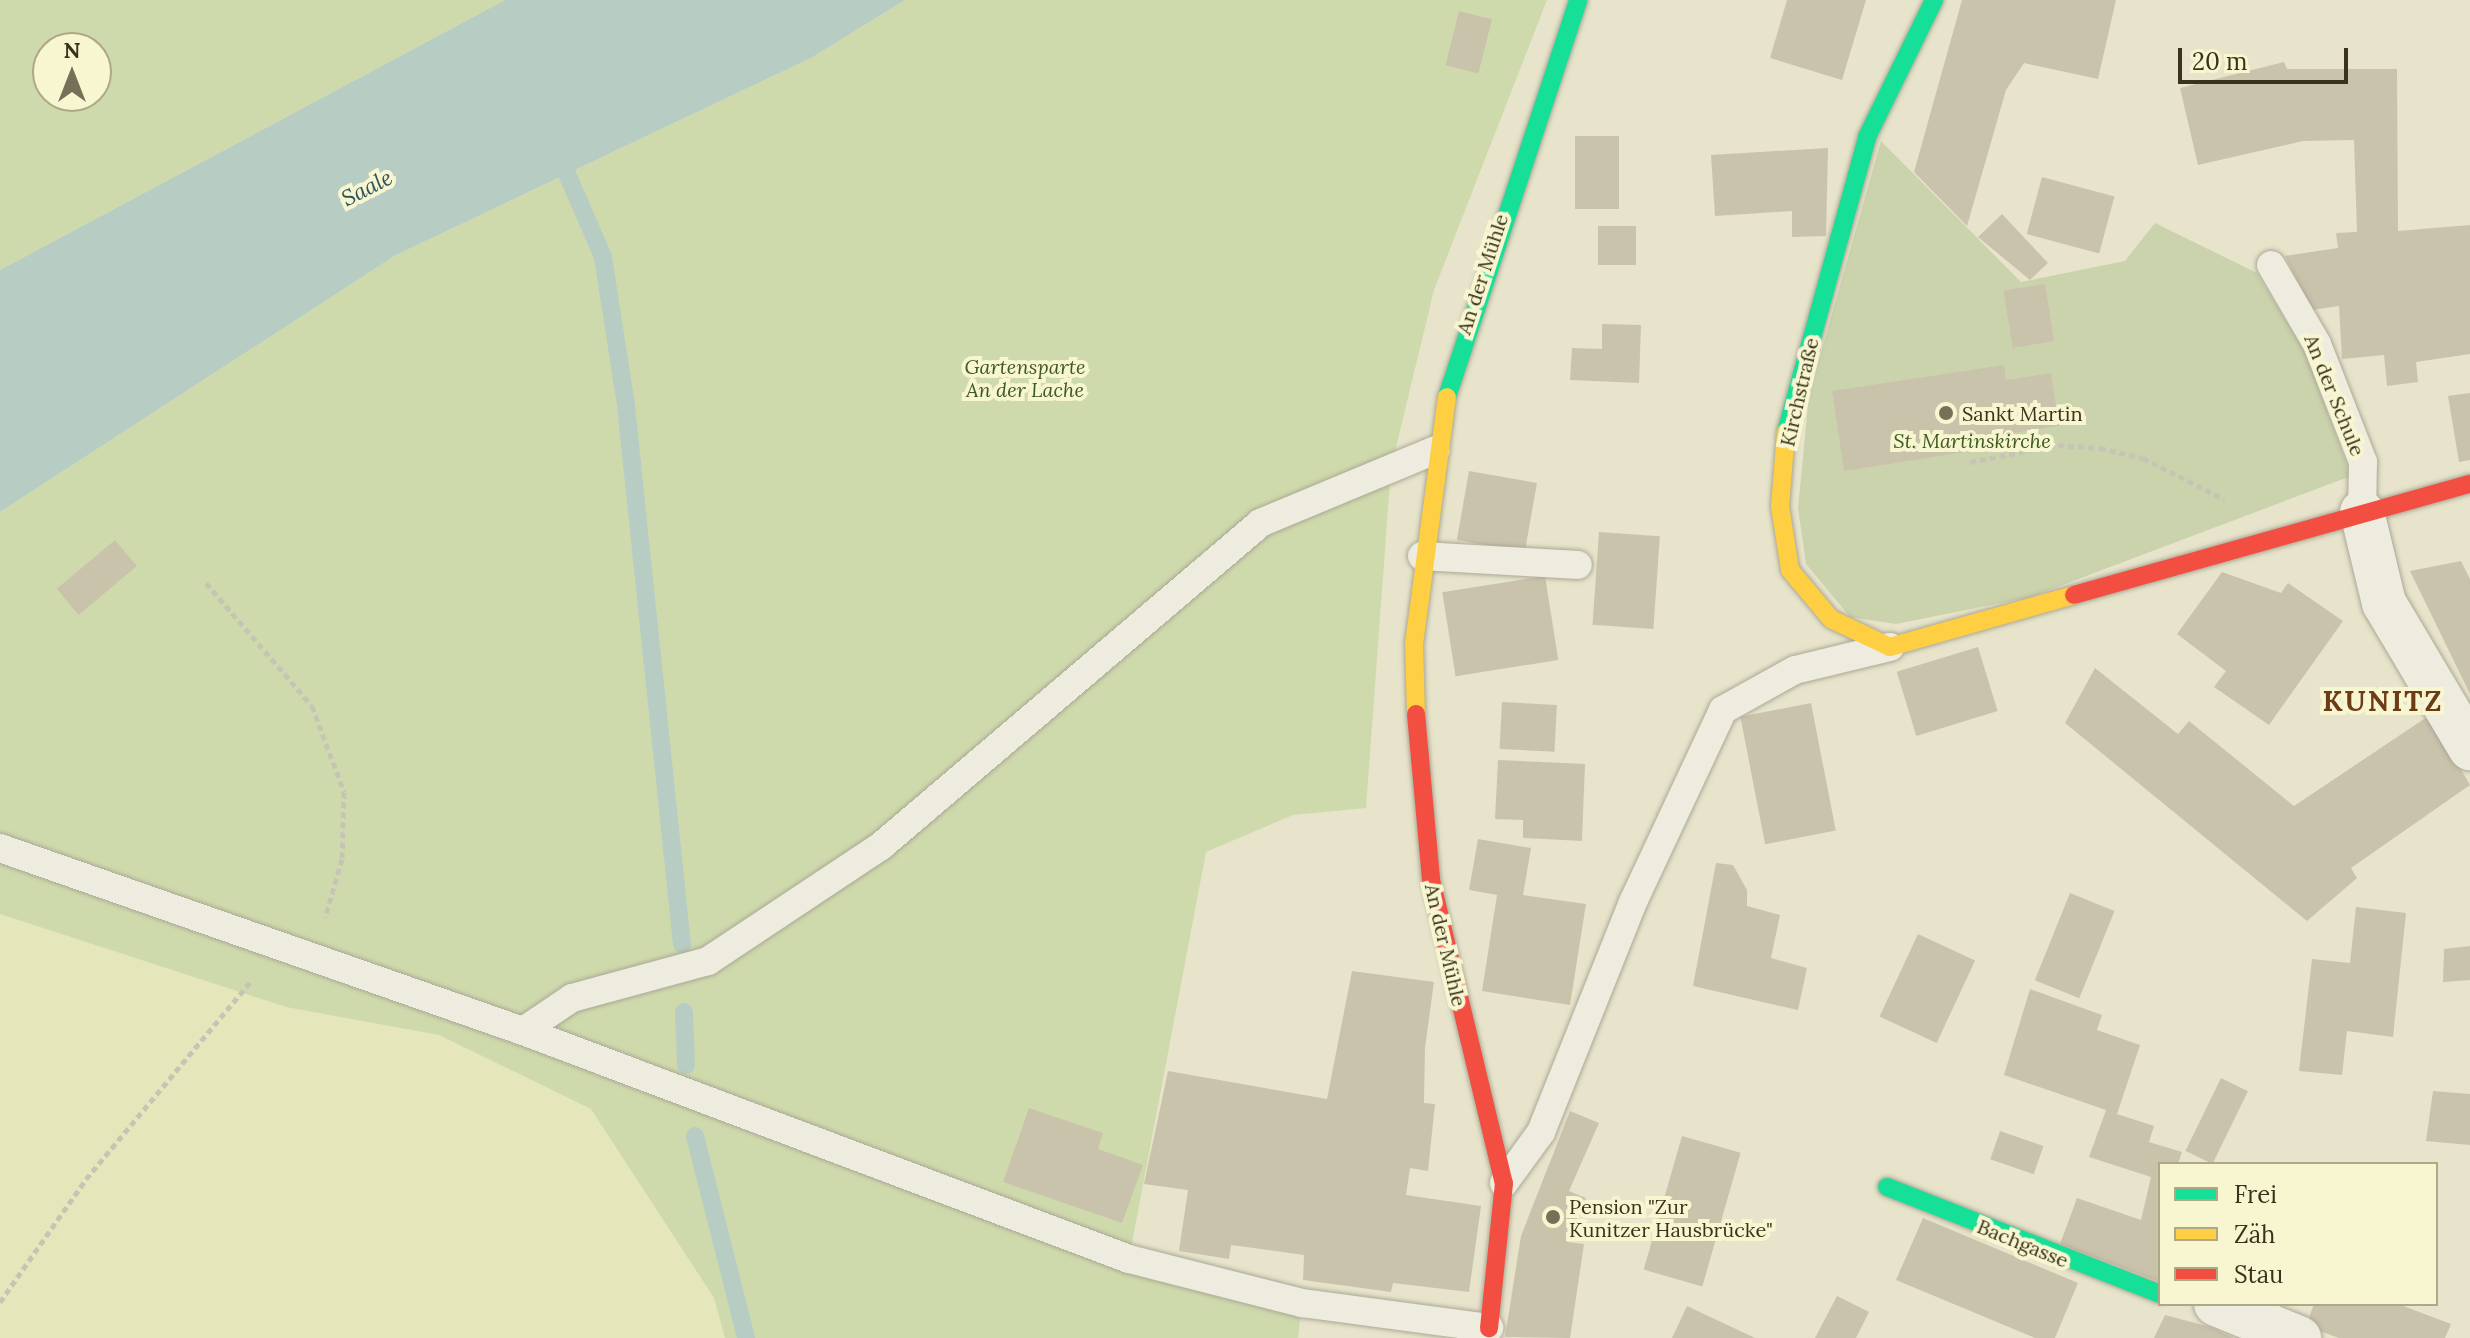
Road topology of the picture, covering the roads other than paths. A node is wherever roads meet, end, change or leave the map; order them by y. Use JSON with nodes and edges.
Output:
{"nodes":[{"id":1,"x":1578,"y":0,"type":"edge"},
{"id":2,"x":1934,"y":0,"type":"edge"},
{"id":3,"x":2271,"y":265,"type":"dead end"},
{"id":4,"x":1435,"y":450,"type":"junction"},
{"id":5,"x":2470,"y":484,"type":"edge"},
{"id":6,"x":2362,"y":512,"type":"junction"},
{"id":7,"x":1422,"y":556,"type":"junction"},
{"id":8,"x":1578,"y":565,"type":"dead end"},
{"id":9,"x":1890,"y":647,"type":"junction"},
{"id":10,"x":2470,"y":748,"type":"edge"},
{"id":11,"x":0,"y":848,"type":"edge"},
{"id":12,"x":523,"y":1031,"type":"junction"},
{"id":13,"x":1504,"y":1183,"type":"junction"},
{"id":14,"x":1887,"y":1187,"type":"dead end"},
{"id":15,"x":2158,"y":1293,"type":"edge"},
{"id":16,"x":2221,"y":1306,"type":"edge"},
{"id":17,"x":1489,"y":1328,"type":"joint"},
{"id":18,"x":2299,"y":1338,"type":"edge"}],
"edges":[{"from":1,"to":4,"type":"street","name":"An der Mühle"},
{"from":2,"to":9,"type":"street","name":"Kirchstraße"},
{"from":3,"to":6,"type":"lane","name":"An der Schule"},
{"from":4,"to":7,"type":"street","name":"An der Mühle"},
{"from":4,"to":12,"type":"lane"},
{"from":5,"to":6,"type":"street"},
{"from":6,"to":9,"type":"street"},
{"from":6,"to":10,"type":"street","name":"An der Schule"},
{"from":7,"to":8,"type":"lane"},
{"from":7,"to":13,"type":"street","name":"An der Mühle"},
{"from":9,"to":13,"type":"lane"},
{"from":11,"to":12,"type":"lane"},
{"from":12,"to":17,"type":"lane"},
{"from":13,"to":17,"type":"street","name":"An der Mühle"},
{"from":14,"to":15,"type":"street","name":"Bachgasse"},
{"from":16,"to":18,"type":"street"}]}
